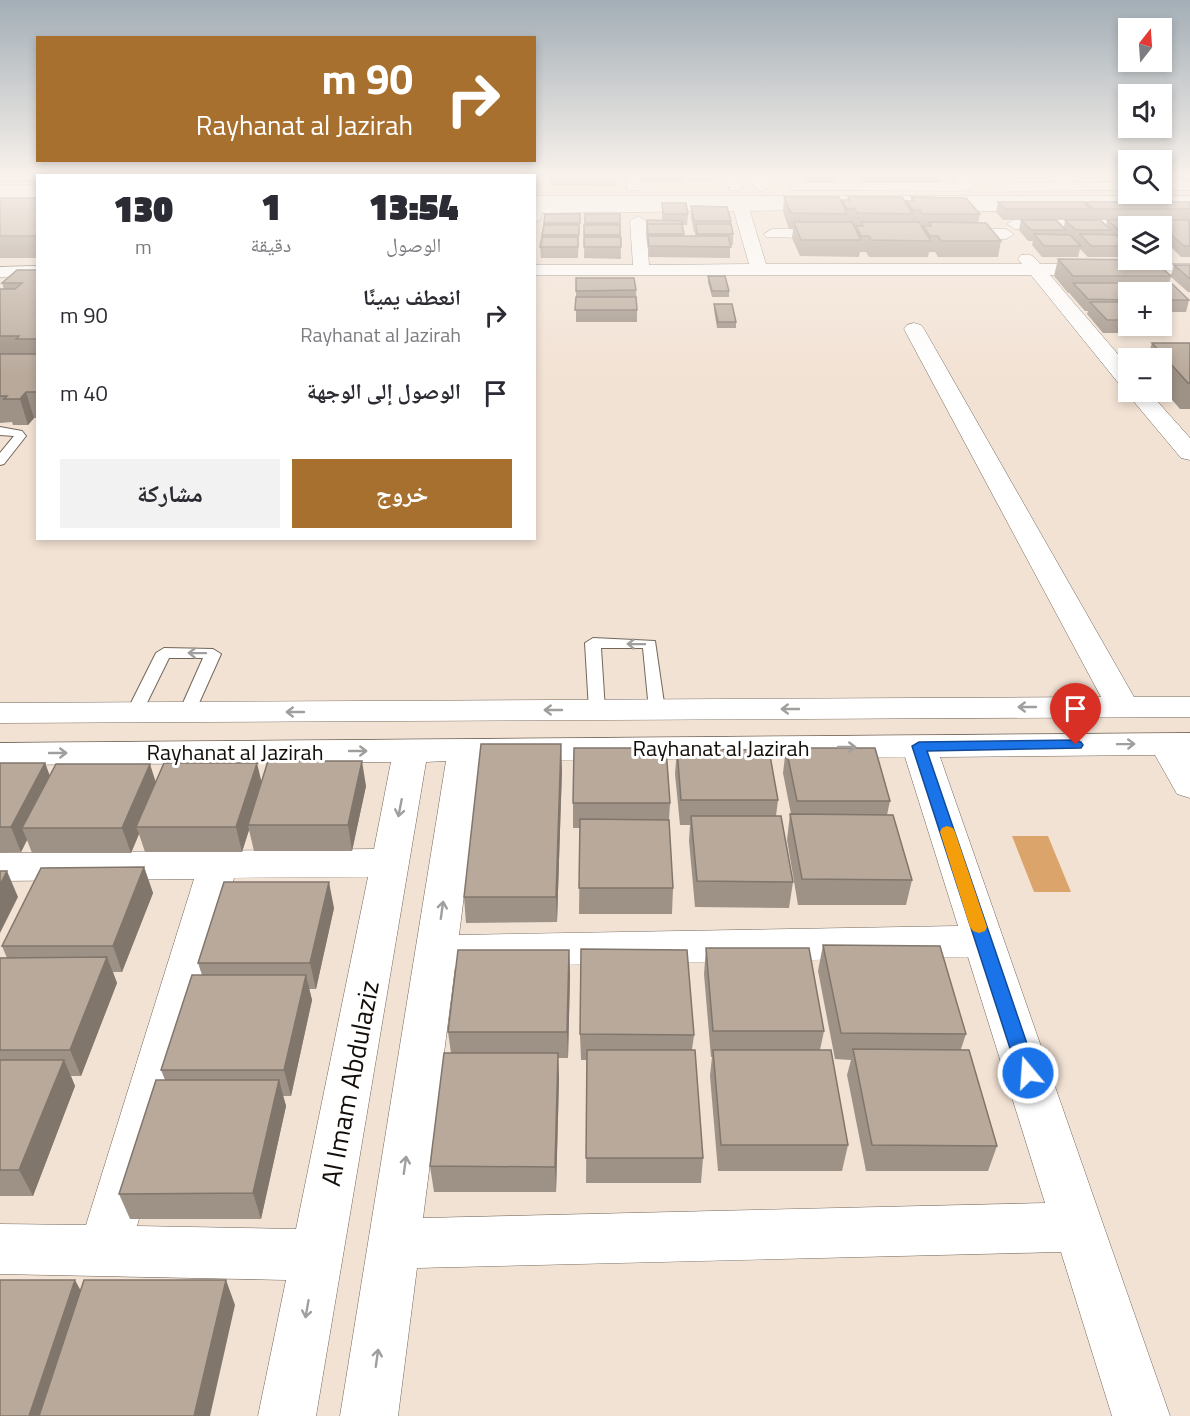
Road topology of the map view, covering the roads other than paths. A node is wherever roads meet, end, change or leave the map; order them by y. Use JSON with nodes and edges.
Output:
{"nodes":[{"id":1,"x":639,"y":243,"type":"edge"},
{"id":2,"x":751,"y":243,"type":"edge"},
{"id":3,"x":775,"y":243,"type":"edge"},
{"id":4,"x":1014,"y":243,"type":"edge"},
{"id":5,"x":1190,"y":262,"type":"edge"},
{"id":6,"x":536,"y":263,"type":"edge"},
{"id":7,"x":640,"y":263,"type":"junction"},
{"id":8,"x":0,"y":264,"type":"edge"},
{"id":9,"x":36,"y":264,"type":"edge"},
{"id":10,"x":758,"y":266,"type":"junction"},
{"id":11,"x":784,"y":266,"type":"junction"},
{"id":12,"x":1033,"y":266,"type":"junction"},
{"id":13,"x":1190,"y":269,"type":"edge"},
{"id":14,"x":536,"y":270,"type":"edge"},
{"id":15,"x":0,"y":272,"type":"edge"},
{"id":16,"x":36,"y":272,"type":"edge"},
{"id":17,"x":914,"y":329,"type":"dead end"},
{"id":18,"x":1118,"y":368,"type":"edge"},
{"id":19,"x":1147,"y":402,"type":"edge"},
{"id":20,"x":0,"y":431,"type":"edge"},
{"id":21,"x":1190,"y":453,"type":"edge"},
{"id":22,"x":0,"y":461,"type":"edge"},
{"id":23,"x":1190,"y":706,"type":"edge"},
{"id":24,"x":1122,"y":707,"type":"junction"},
{"id":25,"x":597,"y":710,"type":"junction"},
{"id":26,"x":657,"y":710,"type":"junction"},
{"id":27,"x":135,"y":712,"type":"junction"},
{"id":28,"x":187,"y":712,"type":"junction"},
{"id":29,"x":0,"y":713,"type":"edge"},
{"id":30,"x":1178,"y":744,"type":"edge"},
{"id":31,"x":919,"y":746,"type":"junction"},
{"id":32,"x":411,"y":750,"type":"junction"},
{"id":33,"x":465,"y":750,"type":"junction"},
{"id":34,"x":0,"y":754,"type":"edge"},
{"id":35,"x":1190,"y":786,"type":"edge"},
{"id":36,"x":390,"y":862,"type":"junction"},
{"id":37,"x":218,"y":865,"type":"junction"},
{"id":38,"x":0,"y":867,"type":"edge"},
{"id":39,"x":984,"y":941,"type":"junction"},
{"id":40,"x":436,"y":951,"type":"junction"},
{"id":41,"x":1079,"y":1227,"type":"junction"},
{"id":42,"x":393,"y":1244,"type":"junction"},
{"id":43,"x":0,"y":1249,"type":"edge"},
{"id":44,"x":104,"y":1251,"type":"junction"},
{"id":45,"x":317,"y":1255,"type":"junction"},
{"id":46,"x":287,"y":1416,"type":"edge"},
{"id":47,"x":369,"y":1416,"type":"edge"},
{"id":48,"x":1141,"y":1416,"type":"edge"}],
"edges":[{"from":1,"to":7,"type":"street"},
{"from":2,"to":10,"type":"street"},
{"from":3,"to":11,"type":"street"},
{"from":4,"to":12,"type":"street"},
{"from":5,"to":12,"type":"street"},
{"from":6,"to":7,"type":"street"},
{"from":7,"to":10,"type":"street"},
{"from":8,"to":9,"type":"street"},
{"from":10,"to":11,"type":"street"},
{"from":10,"to":14,"type":"street"},
{"from":11,"to":12,"type":"street"},
{"from":12,"to":13,"type":"street"},
{"from":12,"to":18,"type":"street"},
{"from":15,"to":16,"type":"street"},
{"from":17,"to":24,"type":"street"},
{"from":19,"to":21,"type":"street"},
{"from":20,"to":22,"type":"lane"},
{"from":23,"to":24,"type":"street","name":"Rayhanat al Jazirah"},
{"from":24,"to":26,"type":"street","name":"Rayhanat al Jazirah","one_way":true},
{"from":25,"to":26,"type":"street","name":"Rayhanat al Jazirah"},
{"from":26,"to":25,"type":"lane","one_way":true},
{"from":25,"to":28,"type":"street","name":"Rayhanat al Jazirah","one_way":true},
{"from":27,"to":28,"type":"street","name":"Rayhanat al Jazirah"},
{"from":28,"to":27,"type":"lane","one_way":true},
{"from":27,"to":29,"type":"street","name":"Rayhanat al Jazirah"},
{"from":31,"to":30,"type":"street","name":"Rayhanat al Jazirah","one_way":true},
{"from":30,"to":35,"type":"street"},
{"from":33,"to":31,"type":"street","name":"Rayhanat al Jazirah","one_way":true},
{"from":31,"to":39,"type":"street"},
{"from":32,"to":33,"type":"street","name":"Rayhanat al Jazirah"},
{"from":34,"to":32,"type":"street","name":"Rayhanat al Jazirah","one_way":true},
{"from":32,"to":36,"type":"street","name":"Al Imam Abdulaziz","one_way":true},
{"from":40,"to":33,"type":"street","one_way":true},
{"from":36,"to":37,"type":"street"},
{"from":36,"to":45,"type":"street","name":"Al Imam Abdulaziz"},
{"from":37,"to":38,"type":"street"},
{"from":37,"to":44,"type":"street"},
{"from":39,"to":40,"type":"street"},
{"from":39,"to":41,"type":"street"},
{"from":42,"to":40,"type":"street","one_way":true},
{"from":41,"to":42,"type":"street"},
{"from":41,"to":48,"type":"street"},
{"from":47,"to":42,"type":"street","one_way":true},
{"from":43,"to":44,"type":"street"},
{"from":44,"to":45,"type":"street"},
{"from":45,"to":46,"type":"street","name":"Al Imam Abdulaziz","one_way":true}]}
